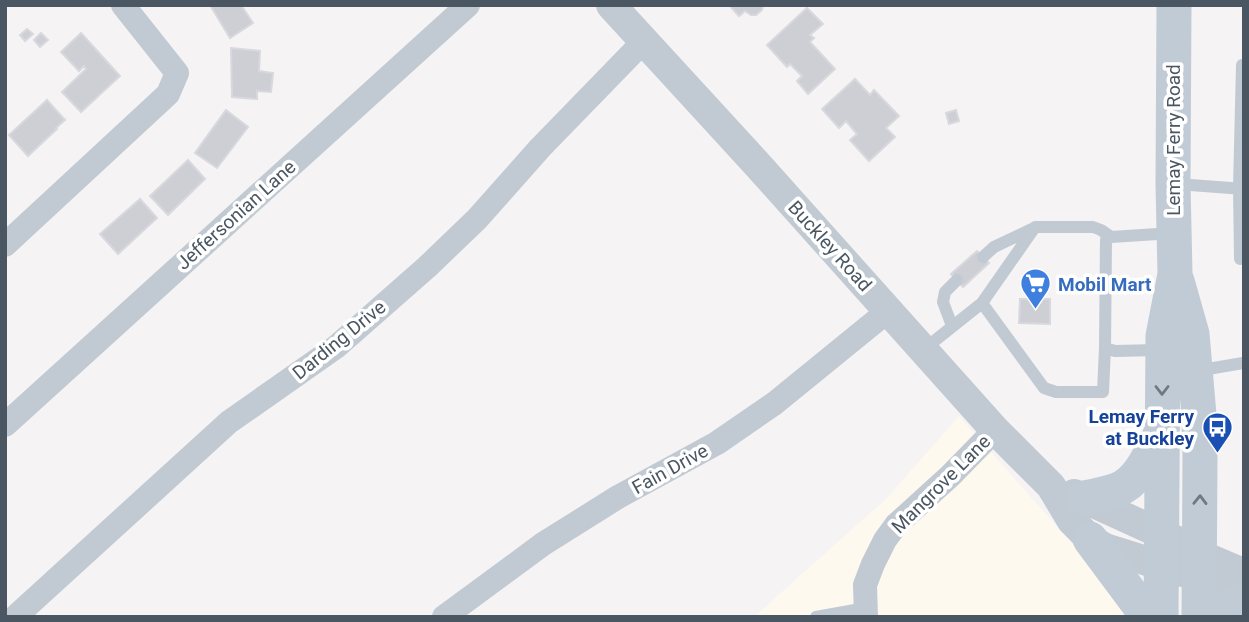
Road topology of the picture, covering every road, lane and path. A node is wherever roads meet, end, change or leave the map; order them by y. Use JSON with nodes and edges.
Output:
{"nodes":[{"id":1,"x":123,"y":5,"type":"edge"},
{"id":2,"x":468,"y":5,"type":"edge"},
{"id":3,"x":611,"y":5,"type":"edge"},
{"id":4,"x":1174,"y":5,"type":"edge"},
{"id":5,"x":644,"y":41,"type":"junction"},
{"id":6,"x":1244,"y":65,"type":"edge"},
{"id":7,"x":1173,"y":184,"type":"junction"},
{"id":8,"x":1242,"y":188,"type":"edge"},
{"id":9,"x":1035,"y":227,"type":"junction"},
{"id":10,"x":1173,"y":233,"type":"junction"},
{"id":11,"x":1111,"y":237,"type":"junction"},
{"id":12,"x":5,"y":245,"type":"edge"},
{"id":13,"x":983,"y":257,"type":"dead end"},
{"id":14,"x":1244,"y":258,"type":"edge"},
{"id":15,"x":1175,"y":274,"type":"junction"},
{"id":16,"x":957,"y":280,"type":"dead end"},
{"id":17,"x":982,"y":303,"type":"junction"},
{"id":18,"x":888,"y":310,"type":"junction"},
{"id":19,"x":952,"y":327,"type":"junction"},
{"id":20,"x":1105,"y":348,"type":"junction"},
{"id":21,"x":1163,"y":349,"type":"junction"},
{"id":22,"x":923,"y":350,"type":"junction"},
{"id":23,"x":1243,"y":362,"type":"edge"},
{"id":24,"x":1195,"y":371,"type":"junction"},
{"id":25,"x":5,"y":425,"type":"edge"},
{"id":26,"x":995,"y":430,"type":"junction"},
{"id":27,"x":1162,"y":430,"type":"junction"},
{"id":28,"x":1051,"y":486,"type":"junction"},
{"id":29,"x":1084,"y":498,"type":"junction"},
{"id":30,"x":1090,"y":539,"type":"junction"},
{"id":31,"x":1162,"y":551,"type":"junction"},
{"id":32,"x":1199,"y":564,"type":"junction"},
{"id":33,"x":1244,"y":570,"type":"edge"},
{"id":34,"x":1244,"y":598,"type":"edge"},
{"id":35,"x":866,"y":612,"type":"edge"},
{"id":36,"x":15,"y":617,"type":"edge"},
{"id":37,"x":444,"y":617,"type":"edge"},
{"id":38,"x":817,"y":617,"type":"edge"},
{"id":39,"x":1148,"y":617,"type":"edge"},
{"id":40,"x":1161,"y":617,"type":"edge"},
{"id":41,"x":1199,"y":617,"type":"edge"},
{"id":42,"x":1216,"y":617,"type":"edge"}],
"edges":[{"from":1,"to":12,"type":"street"},
{"from":2,"to":25,"type":"street","name":"Jeffersonian Lane"},
{"from":3,"to":5,"type":"street","name":"Buckley Road"},
{"from":4,"to":7,"type":"main road","name":"Lemay Ferry Road"},
{"from":5,"to":18,"type":"street","name":"Buckley Road"},
{"from":5,"to":36,"type":"street","name":"Darding Drive"},
{"from":6,"to":8,"type":"lane"},
{"from":7,"to":8,"type":"lane"},
{"from":7,"to":10,"type":"main road","name":"Lemay Ferry Road"},
{"from":8,"to":14,"type":"lane"},
{"from":9,"to":11,"type":"lane"},
{"from":9,"to":13,"type":"lane"},
{"from":9,"to":17,"type":"lane"},
{"from":10,"to":11,"type":"lane"},
{"from":10,"to":15,"type":"main road","name":"Lemay Ferry Road"},
{"from":11,"to":20,"type":"lane"},
{"from":15,"to":21,"type":"main road","name":"Lemay Ferry Road"},
{"from":15,"to":24,"type":"main road","name":"Lemay Ferry Road"},
{"from":16,"to":19,"type":"lane"},
{"from":17,"to":19,"type":"lane"},
{"from":17,"to":20,"type":"lane"},
{"from":18,"to":22,"type":"street","name":"Buckley Road"},
{"from":18,"to":37,"type":"street","name":"Fain Drive"},
{"from":19,"to":22,"type":"lane"},
{"from":20,"to":21,"type":"lane"},
{"from":21,"to":27,"type":"main road","name":"Lemay Ferry Road","one_way":true},
{"from":22,"to":26,"type":"street","name":"Buckley Road"},
{"from":23,"to":24,"type":"lane"},
{"from":32,"to":24,"type":"main road","name":"Lemay Ferry Road","one_way":true},
{"from":26,"to":28,"type":"street","name":"Buckley Road"},
{"from":26,"to":35,"type":"street","name":"Mangrove Lane"},
{"from":27,"to":29,"type":"main road"},
{"from":27,"to":31,"type":"main road","name":"Lemay Ferry Road"},
{"from":28,"to":29,"type":"street","name":"Buckley Road"},
{"from":28,"to":30,"type":"street","name":"Buckley Road"},
{"from":29,"to":31,"type":"street","name":"Buckley Road"},
{"from":30,"to":31,"type":"street","name":"Buckley Road"},
{"from":30,"to":39,"type":"main road"},
{"from":31,"to":32,"type":"street","name":"Buckley Road"},
{"from":31,"to":40,"type":"main road","name":"Lemay Ferry Road"},
{"from":32,"to":33,"type":"street","name":"Buckley Road"},
{"from":32,"to":34,"type":"street","name":"Buckley Road"},
{"from":32,"to":41,"type":"main road","name":"Lemay Ferry Road"},
{"from":34,"to":42,"type":"main road"},
{"from":35,"to":38,"type":"lane"}]}
